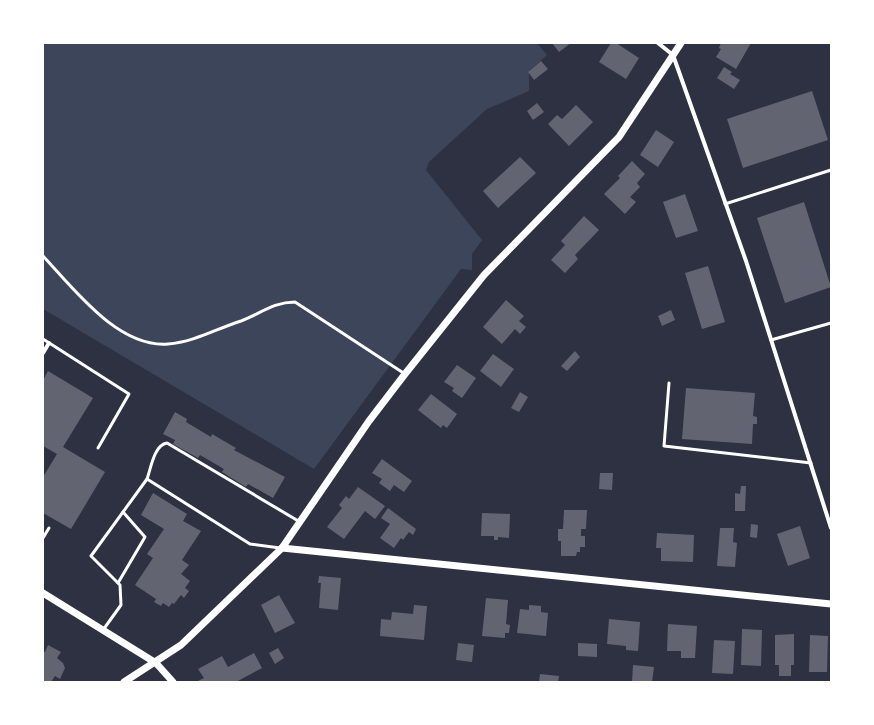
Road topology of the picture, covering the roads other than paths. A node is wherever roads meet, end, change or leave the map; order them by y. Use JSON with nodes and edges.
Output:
{"nodes":[{"id":1,"x":658,"y":43,"type":"edge"},
{"id":2,"x":681,"y":43,"type":"edge"},
{"id":3,"x":673,"y":55,"type":"junction"},
{"id":4,"x":831,"y":170,"type":"edge"},
{"id":5,"x":725,"y":204,"type":"junction"},
{"id":6,"x":43,"y":256,"type":"edge"},
{"id":7,"x":831,"y":323,"type":"edge"},
{"id":8,"x":43,"y":339,"type":"edge"},
{"id":9,"x":771,"y":340,"type":"junction"},
{"id":10,"x":49,"y":343,"type":"junction"},
{"id":11,"x":43,"y":353,"type":"edge"},
{"id":12,"x":405,"y":374,"type":"junction"},
{"id":13,"x":669,"y":383,"type":"dead end"},
{"id":14,"x":98,"y":448,"type":"dead end"},
{"id":15,"x":811,"y":462,"type":"junction"},
{"id":16,"x":147,"y":479,"type":"junction"},
{"id":17,"x":123,"y":512,"type":"junction"},
{"id":18,"x":300,"y":522,"type":"junction"},
{"id":19,"x":49,"y":528,"type":"dead end"},
{"id":20,"x":831,"y":528,"type":"edge"},
{"id":21,"x":43,"y":538,"type":"edge"},
{"id":22,"x":282,"y":548,"type":"junction"},
{"id":23,"x":118,"y":583,"type":"junction"},
{"id":24,"x":43,"y":593,"type":"edge"},
{"id":25,"x":831,"y":604,"type":"edge"},
{"id":26,"x":103,"y":630,"type":"junction"},
{"id":27,"x":156,"y":663,"type":"junction"},
{"id":28,"x":124,"y":682,"type":"edge"},
{"id":29,"x":173,"y":682,"type":"edge"}],
"edges":[{"from":1,"to":3,"type":"street"},
{"from":2,"to":3,"type":"street"},
{"from":3,"to":5,"type":"street"},
{"from":3,"to":12,"type":"street"},
{"from":4,"to":5,"type":"lane"},
{"from":5,"to":9,"type":"street"},
{"from":6,"to":12,"type":"lane"},
{"from":7,"to":9,"type":"lane"},
{"from":8,"to":10,"type":"lane"},
{"from":9,"to":15,"type":"street"},
{"from":10,"to":11,"type":"street"},
{"from":10,"to":14,"type":"lane"},
{"from":12,"to":18,"type":"street"},
{"from":13,"to":15,"type":"lane"},
{"from":15,"to":20,"type":"street"},
{"from":16,"to":17,"type":"lane"},
{"from":16,"to":18,"type":"lane"},
{"from":16,"to":22,"type":"lane"},
{"from":17,"to":23,"type":"lane"},
{"from":17,"to":23,"type":"lane"},
{"from":18,"to":22,"type":"street"},
{"from":19,"to":21,"type":"lane"},
{"from":22,"to":25,"type":"street"},
{"from":22,"to":27,"type":"street"},
{"from":23,"to":26,"type":"lane"},
{"from":24,"to":26,"type":"street"},
{"from":26,"to":27,"type":"street"},
{"from":27,"to":28,"type":"street"},
{"from":27,"to":29,"type":"street"}]}
